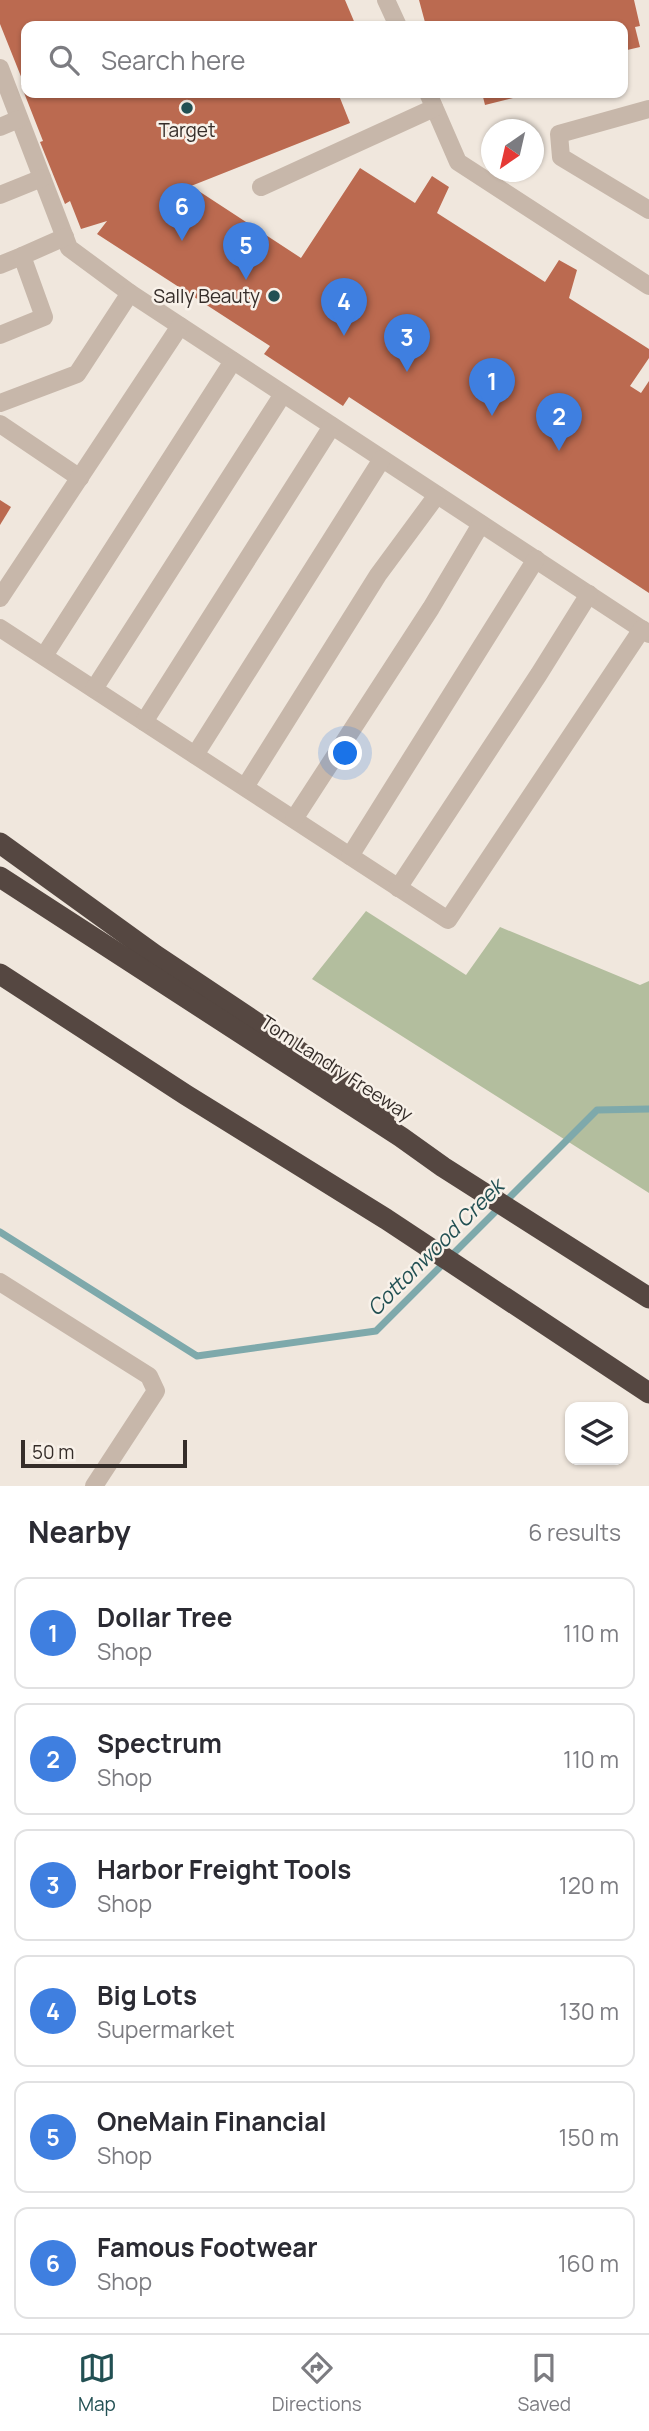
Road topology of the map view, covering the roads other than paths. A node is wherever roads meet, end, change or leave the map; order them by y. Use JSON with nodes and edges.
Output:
{"nodes":[{"id":1,"x":386,"y":0,"type":"edge"},
{"id":2,"x":396,"y":21,"type":"edge"},
{"id":3,"x":0,"y":68,"type":"edge"},
{"id":4,"x":431,"y":100,"type":"edge"},
{"id":5,"x":649,"y":109,"type":"edge"},
{"id":6,"x":19,"y":119,"type":"junction"},
{"id":7,"x":0,"y":127,"type":"edge"},
{"id":8,"x":42,"y":178,"type":"junction"},
{"id":9,"x":261,"y":187,"type":"dead end"},
{"id":10,"x":0,"y":195,"type":"edge"},
{"id":11,"x":649,"y":211,"type":"edge"},
{"id":12,"x":65,"y":237,"type":"junction"},
{"id":13,"x":22,"y":256,"type":"junction"},
{"id":14,"x":0,"y":265,"type":"edge"},
{"id":15,"x":649,"y":286,"type":"edge"},
{"id":16,"x":130,"y":293,"type":"junction"},
{"id":17,"x":180,"y":326,"type":"junction"},
{"id":18,"x":0,"y":335,"type":"edge"},
{"id":19,"x":233,"y":361,"type":"junction"},
{"id":20,"x":283,"y":394,"type":"junction"},
{"id":21,"x":0,"y":403,"type":"edge"},
{"id":22,"x":0,"y":424,"type":"edge"},
{"id":23,"x":332,"y":426,"type":"junction"},
{"id":24,"x":382,"y":458,"type":"junction"},
{"id":25,"x":80,"y":478,"type":"junction"},
{"id":26,"x":437,"y":495,"type":"junction"},
{"id":27,"x":481,"y":524,"type":"junction"},
{"id":28,"x":536,"y":559,"type":"junction"},
{"id":29,"x":589,"y":594,"type":"junction"},
{"id":30,"x":0,"y":598,"type":"edge"},
{"id":31,"x":0,"y":628,"type":"edge"},
{"id":32,"x":645,"y":631,"type":"edge"},
{"id":33,"x":44,"y":656,"type":"junction"},
{"id":34,"x":94,"y":689,"type":"junction"},
{"id":35,"x":144,"y":722,"type":"junction"},
{"id":36,"x":195,"y":755,"type":"junction"},
{"id":37,"x":245,"y":787,"type":"junction"},
{"id":38,"x":293,"y":819,"type":"junction"},
{"id":39,"x":0,"y":842,"type":"edge"},
{"id":40,"x":350,"y":856,"type":"junction"},
{"id":41,"x":0,"y":877,"type":"edge"},
{"id":42,"x":398,"y":888,"type":"junction"},
{"id":43,"x":0,"y":974,"type":"edge"},
{"id":44,"x":0,"y":985,"type":"edge"},
{"id":45,"x":78,"y":1025,"type":"junction"},
{"id":46,"x":401,"y":1137,"type":"junction"},
{"id":47,"x":0,"y":1282,"type":"edge"},
{"id":48,"x":649,"y":1298,"type":"edge"},
{"id":49,"x":649,"y":1393,"type":"edge"},
{"id":50,"x":93,"y":1486,"type":"edge"}],
"edges":[{"from":1,"to":2,"type":"lane"},
{"from":3,"to":6,"type":"lane"},
{"from":4,"to":9,"type":"lane"},
{"from":4,"to":15,"type":"lane"},
{"from":5,"to":11,"type":"lane"},
{"from":6,"to":7,"type":"lane"},
{"from":6,"to":8,"type":"lane"},
{"from":8,"to":10,"type":"lane"},
{"from":8,"to":12,"type":"lane"},
{"from":12,"to":13,"type":"lane"},
{"from":12,"to":16,"type":"lane"},
{"from":13,"to":14,"type":"lane"},
{"from":13,"to":18,"type":"lane"},
{"from":16,"to":17,"type":"lane"},
{"from":16,"to":21,"type":"lane"},
{"from":17,"to":19,"type":"lane"},
{"from":17,"to":25,"type":"lane"},
{"from":19,"to":20,"type":"lane"},
{"from":19,"to":33,"type":"lane"},
{"from":20,"to":23,"type":"lane"},
{"from":20,"to":34,"type":"lane"},
{"from":22,"to":25,"type":"lane"},
{"from":23,"to":24,"type":"lane"},
{"from":23,"to":35,"type":"lane"},
{"from":24,"to":26,"type":"lane"},
{"from":24,"to":36,"type":"lane"},
{"from":25,"to":30,"type":"lane"},
{"from":26,"to":27,"type":"lane"},
{"from":26,"to":37,"type":"lane"},
{"from":27,"to":28,"type":"lane"},
{"from":27,"to":38,"type":"lane"},
{"from":28,"to":29,"type":"lane"},
{"from":28,"to":40,"type":"lane"},
{"from":29,"to":32,"type":"lane"},
{"from":29,"to":42,"type":"lane"},
{"from":31,"to":33,"type":"lane"},
{"from":32,"to":42,"type":"lane"},
{"from":33,"to":34,"type":"lane"},
{"from":34,"to":35,"type":"lane"},
{"from":35,"to":36,"type":"lane"},
{"from":36,"to":37,"type":"lane"},
{"from":37,"to":38,"type":"lane"},
{"from":38,"to":40,"type":"lane"},
{"from":39,"to":46,"type":"highway"},
{"from":40,"to":42,"type":"lane"},
{"from":41,"to":46,"type":"highway","name":"Tom Landry Freeway"},
{"from":43,"to":45,"type":"highway"},
{"from":44,"to":45,"type":"highway"},
{"from":45,"to":49,"type":"highway"},
{"from":46,"to":48,"type":"highway","name":"Tom Landry Freeway"},
{"from":47,"to":50,"type":"lane"}]}
